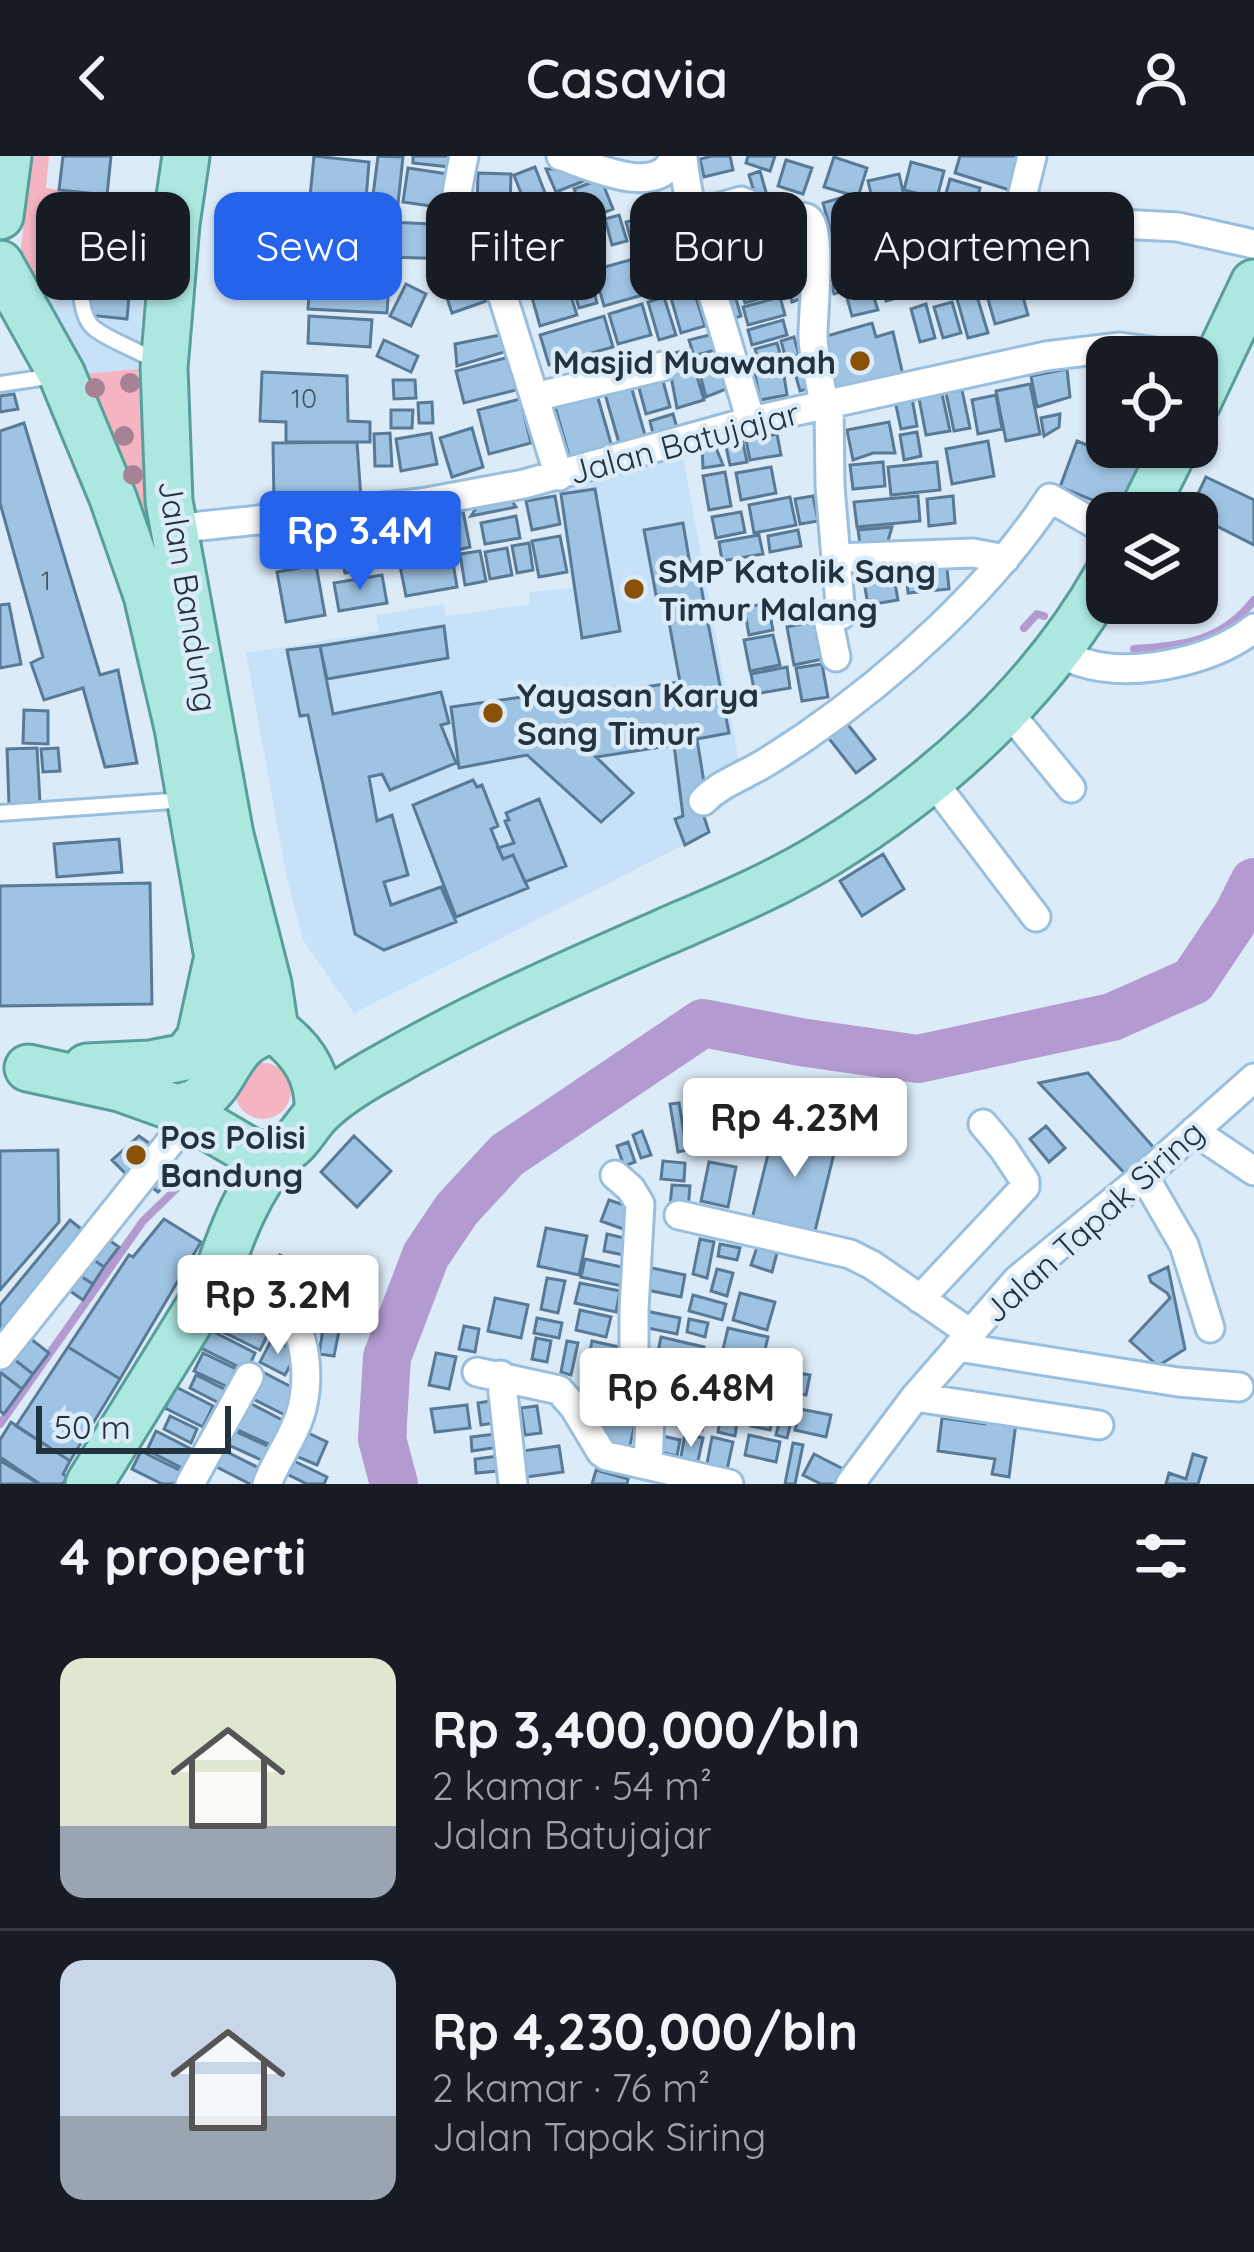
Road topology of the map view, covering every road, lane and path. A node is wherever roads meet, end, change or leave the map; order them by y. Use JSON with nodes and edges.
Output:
{"nodes":[{"id":1,"x":8,"y":156,"type":"edge"},
{"id":2,"x":186,"y":156,"type":"edge"},
{"id":3,"x":464,"y":156,"type":"edge"},
{"id":4,"x":561,"y":156,"type":"edge"},
{"id":5,"x":674,"y":156,"type":"edge"},
{"id":6,"x":683,"y":156,"type":"edge"},
{"id":7,"x":1032,"y":156,"type":"edge"},
{"id":8,"x":181,"y":192,"type":"edge"},
{"id":9,"x":689,"y":192,"type":"edge"},
{"id":10,"x":1023,"y":192,"type":"edge"},
{"id":11,"x":0,"y":216,"type":"edge"},
{"id":12,"x":807,"y":218,"type":"edge"},
{"id":13,"x":1134,"y":224,"type":"edge"},
{"id":14,"x":1254,"y":244,"type":"edge"},
{"id":15,"x":0,"y":264,"type":"edge"},
{"id":16,"x":1254,"y":283,"type":"edge"},
{"id":17,"x":82,"y":300,"type":"edge"},
{"id":18,"x":170,"y":300,"type":"edge"},
{"id":19,"x":715,"y":300,"type":"edge"},
{"id":20,"x":1218,"y":342,"type":"edge"},
{"id":21,"x":1086,"y":350,"type":"edge"},
{"id":22,"x":664,"y":366,"type":"dead end"},
{"id":23,"x":164,"y":368,"type":"junction"},
{"id":24,"x":62,"y":375,"type":"junction"},
{"id":25,"x":0,"y":384,"type":"edge"},
{"id":26,"x":535,"y":397,"type":"junction"},
{"id":27,"x":826,"y":404,"type":"junction"},
{"id":28,"x":751,"y":421,"type":"junction"},
{"id":29,"x":560,"y":476,"type":"junction"},
{"id":30,"x":1086,"y":518,"type":"edge"},
{"id":31,"x":172,"y":529,"type":"junction"},
{"id":32,"x":836,"y":558,"type":"junction"},
{"id":33,"x":1004,"y":559,"type":"junction"},
{"id":34,"x":1086,"y":608,"type":"edge"},
{"id":35,"x":1254,"y":628,"type":"edge"},
{"id":36,"x":1057,"y":653,"type":"junction"},
{"id":37,"x":836,"y":657,"type":"dead end"},
{"id":38,"x":1006,"y":709,"type":"junction"},
{"id":39,"x":931,"y":779,"type":"junction"},
{"id":40,"x":1072,"y":788,"type":"dead end"},
{"id":41,"x":191,"y":799,"type":"junction"},
{"id":42,"x":703,"y":801,"type":"dead end"},
{"id":43,"x":0,"y":813,"type":"edge"},
{"id":44,"x":1036,"y":917,"type":"dead end"},
{"id":45,"x":218,"y":958,"type":"junction"},
{"id":46,"x":259,"y":1036,"type":"junction"},
{"id":47,"x":14,"y":1067,"type":"edge"},
{"id":48,"x":1254,"y":1078,"type":"edge"},
{"id":49,"x":184,"y":1112,"type":"junction"},
{"id":50,"x":318,"y":1113,"type":"junction"},
{"id":51,"x":983,"y":1124,"type":"dead end"},
{"id":52,"x":1202,"y":1136,"type":"junction"},
{"id":53,"x":281,"y":1152,"type":"junction"},
{"id":54,"x":1254,"y":1171,"type":"edge"},
{"id":55,"x":615,"y":1175,"type":"dead end"},
{"id":56,"x":1144,"y":1175,"type":"junction"},
{"id":57,"x":679,"y":1215,"type":"dead end"},
{"id":58,"x":216,"y":1279,"type":"junction"},
{"id":59,"x":920,"y":1299,"type":"junction"},
{"id":60,"x":1210,"y":1328,"type":"dead end"},
{"id":61,"x":964,"y":1340,"type":"junction"},
{"id":62,"x":0,"y":1355,"type":"edge"},
{"id":63,"x":249,"y":1378,"type":"dead end"},
{"id":64,"x":1238,"y":1387,"type":"dead end"},
{"id":65,"x":915,"y":1397,"type":"junction"},
{"id":66,"x":1099,"y":1425,"type":"dead end"},
{"id":67,"x":648,"y":1464,"type":"junction"},
{"id":68,"x":712,"y":1482,"type":"edge"},
{"id":69,"x":89,"y":1484,"type":"edge"},
{"id":70,"x":190,"y":1484,"type":"edge"},
{"id":71,"x":267,"y":1484,"type":"edge"},
{"id":72,"x":513,"y":1484,"type":"edge"},
{"id":73,"x":850,"y":1484,"type":"edge"}],
"edges":[{"from":1,"to":11,"type":"main road"},
{"from":2,"to":8,"type":"main road","name":"Jalan Bandung"},
{"from":3,"to":26,"type":"street"},
{"from":4,"to":5,"type":"street"},
{"from":6,"to":9,"type":"street"},
{"from":7,"to":10,"type":"street"},
{"from":12,"to":27,"type":"street"},
{"from":13,"to":14,"type":"street"},
{"from":15,"to":24,"type":"main road","name":"Jalan Bandung"},
{"from":16,"to":20,"type":"main road"},
{"from":17,"to":23,"type":"lane"},
{"from":18,"to":23,"type":"main road","name":"Jalan Bandung"},
{"from":19,"to":28,"type":"street"},
{"from":21,"to":27,"type":"street","name":"Jalan Batujajar"},
{"from":22,"to":26,"type":"street"},
{"from":23,"to":31,"type":"main road","name":"Jalan Bandung"},
{"from":24,"to":25,"type":"lane"},
{"from":24,"to":41,"type":"main road","name":"Jalan Bandung"},
{"from":26,"to":29,"type":"street"},
{"from":27,"to":28,"type":"street","name":"Jalan Batujajar"},
{"from":27,"to":32,"type":"street"},
{"from":28,"to":29,"type":"street","name":"Jalan Batujajar"},
{"from":29,"to":31,"type":"street","name":"Jalan Batujajar"},
{"from":30,"to":33,"type":"street"},
{"from":31,"to":46,"type":"main road","name":"Jalan Bandung"},
{"from":32,"to":33,"type":"street"},
{"from":32,"to":37,"type":"street"},
{"from":33,"to":42,"type":"street"},
{"from":34,"to":36,"type":"main road"},
{"from":35,"to":36,"type":"street"},
{"from":36,"to":38,"type":"main road"},
{"from":38,"to":39,"type":"main road"},
{"from":38,"to":40,"type":"street"},
{"from":39,"to":44,"type":"street"},
{"from":39,"to":50,"type":"main road"},
{"from":41,"to":43,"type":"lane"},
{"from":41,"to":45,"type":"main road","name":"Jalan Bandung"},
{"from":45,"to":46,"type":"main road","name":"Jalan Bandung"},
{"from":45,"to":47,"type":"main road"},
{"from":46,"to":49,"type":"main road"},
{"from":46,"to":50,"type":"main road"},
{"from":47,"to":49,"type":"main road"},
{"from":48,"to":52,"type":"street","name":"Jalan Tapak Siring"},
{"from":49,"to":53,"type":"main road"},
{"from":49,"to":62,"type":"street"},
{"from":50,"to":53,"type":"main road"},
{"from":51,"to":59,"type":"street"},
{"from":52,"to":54,"type":"street"},
{"from":52,"to":56,"type":"street","name":"Jalan Tapak Siring"},
{"from":53,"to":58,"type":"main road"},
{"from":55,"to":67,"type":"street"},
{"from":56,"to":60,"type":"street"},
{"from":56,"to":61,"type":"street","name":"Jalan Tapak Siring"},
{"from":57,"to":59,"type":"street"},
{"from":58,"to":69,"type":"main road"},
{"from":58,"to":71,"type":"street"},
{"from":59,"to":61,"type":"street"},
{"from":61,"to":64,"type":"street"},
{"from":61,"to":65,"type":"street","name":"Jalan Tapak Siring"},
{"from":63,"to":70,"type":"street"},
{"from":65,"to":66,"type":"street"},
{"from":65,"to":73,"type":"street","name":"Jalan Tapak Siring"},
{"from":67,"to":68,"type":"street"},
{"from":67,"to":72,"type":"street"}]}
